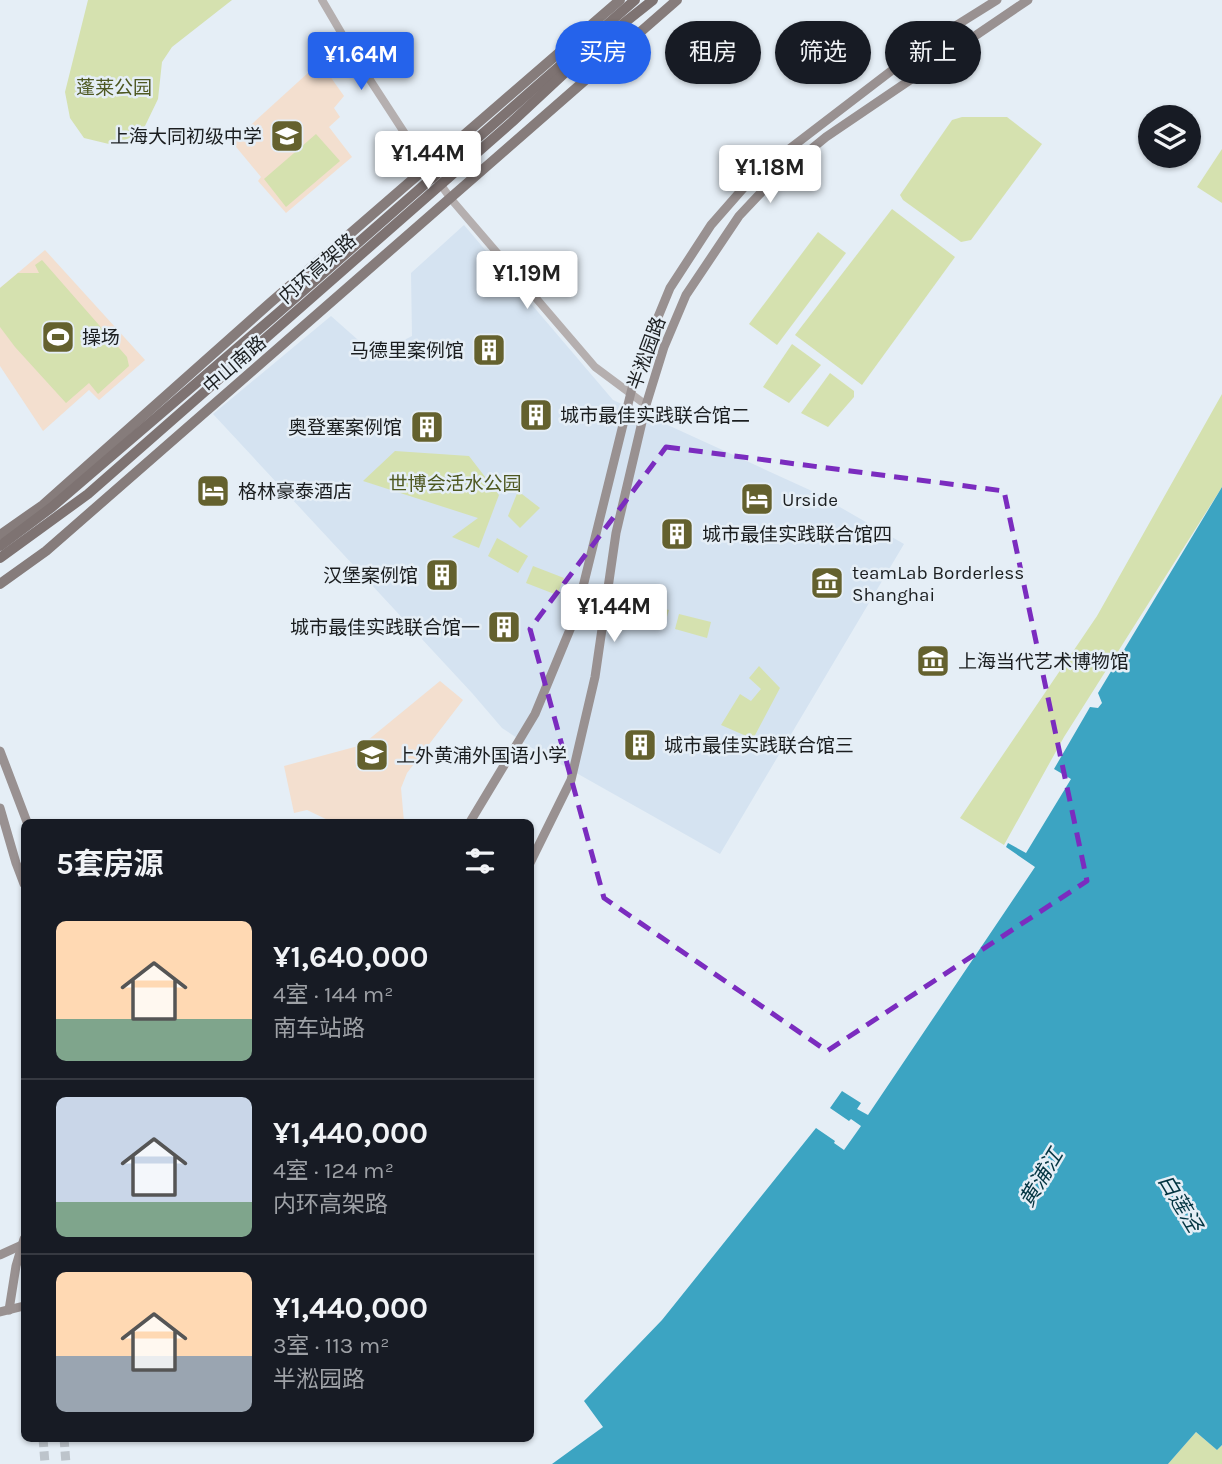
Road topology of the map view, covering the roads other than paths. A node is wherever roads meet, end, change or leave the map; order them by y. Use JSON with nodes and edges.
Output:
{"nodes":[{"id":1,"x":322,"y":0,"type":"edge"},
{"id":2,"x":620,"y":0,"type":"edge"},
{"id":3,"x":635,"y":0,"type":"edge"},
{"id":4,"x":653,"y":0,"type":"edge"},
{"id":5,"x":677,"y":0,"type":"edge"},
{"id":6,"x":997,"y":0,"type":"edge"},
{"id":7,"x":1028,"y":0,"type":"edge"},
{"id":8,"x":428,"y":166,"type":"junction"},
{"id":9,"x":451,"y":199,"type":"junction"},
{"id":10,"x":630,"y":394,"type":"junction"},
{"id":11,"x":646,"y":405,"type":"junction"},
{"id":12,"x":0,"y":535,"type":"edge"},
{"id":13,"x":0,"y":546,"type":"edge"},
{"id":14,"x":0,"y":558,"type":"edge"},
{"id":15,"x":0,"y":584,"type":"edge"},
{"id":16,"x":0,"y":751,"type":"edge"},
{"id":17,"x":0,"y":808,"type":"edge"},
{"id":18,"x":28,"y":819,"type":"edge"},
{"id":19,"x":472,"y":819,"type":"edge"},
{"id":20,"x":534,"y":855,"type":"edge"},
{"id":21,"x":21,"y":876,"type":"edge"},
{"id":22,"x":21,"y":1244,"type":"edge"},
{"id":23,"x":21,"y":1251,"type":"edge"},
{"id":24,"x":0,"y":1255,"type":"edge"},
{"id":25,"x":5,"y":1311,"type":"edge"}],
"edges":[{"from":1,"to":8,"type":"street"},
{"from":2,"to":8,"type":"main road","name":"中山南路"},
{"from":3,"to":13,"type":"highway","name":"内环高架路","bridge":true},
{"from":4,"to":14,"type":"highway","name":"内环高架路","bridge":true},
{"from":5,"to":9,"type":"main road","name":"中山南路"},
{"from":6,"to":10,"type":"main road","name":"半淞园路"},
{"from":7,"to":11,"type":"main road","name":"半淞园路"},
{"from":8,"to":9,"type":"street"},
{"from":8,"to":12,"type":"main road","name":"中山南路"},
{"from":9,"to":10,"type":"street"},
{"from":9,"to":15,"type":"main road","name":"中山南路"},
{"from":10,"to":11,"type":"street"},
{"from":10,"to":19,"type":"main road","name":"半淞园路"},
{"from":11,"to":20,"type":"main road","name":"半淞园路"},
{"from":16,"to":18,"type":"main road"},
{"from":17,"to":21,"type":"main road"},
{"from":22,"to":24,"type":"main road"},
{"from":23,"to":25,"type":"main road"}]}
